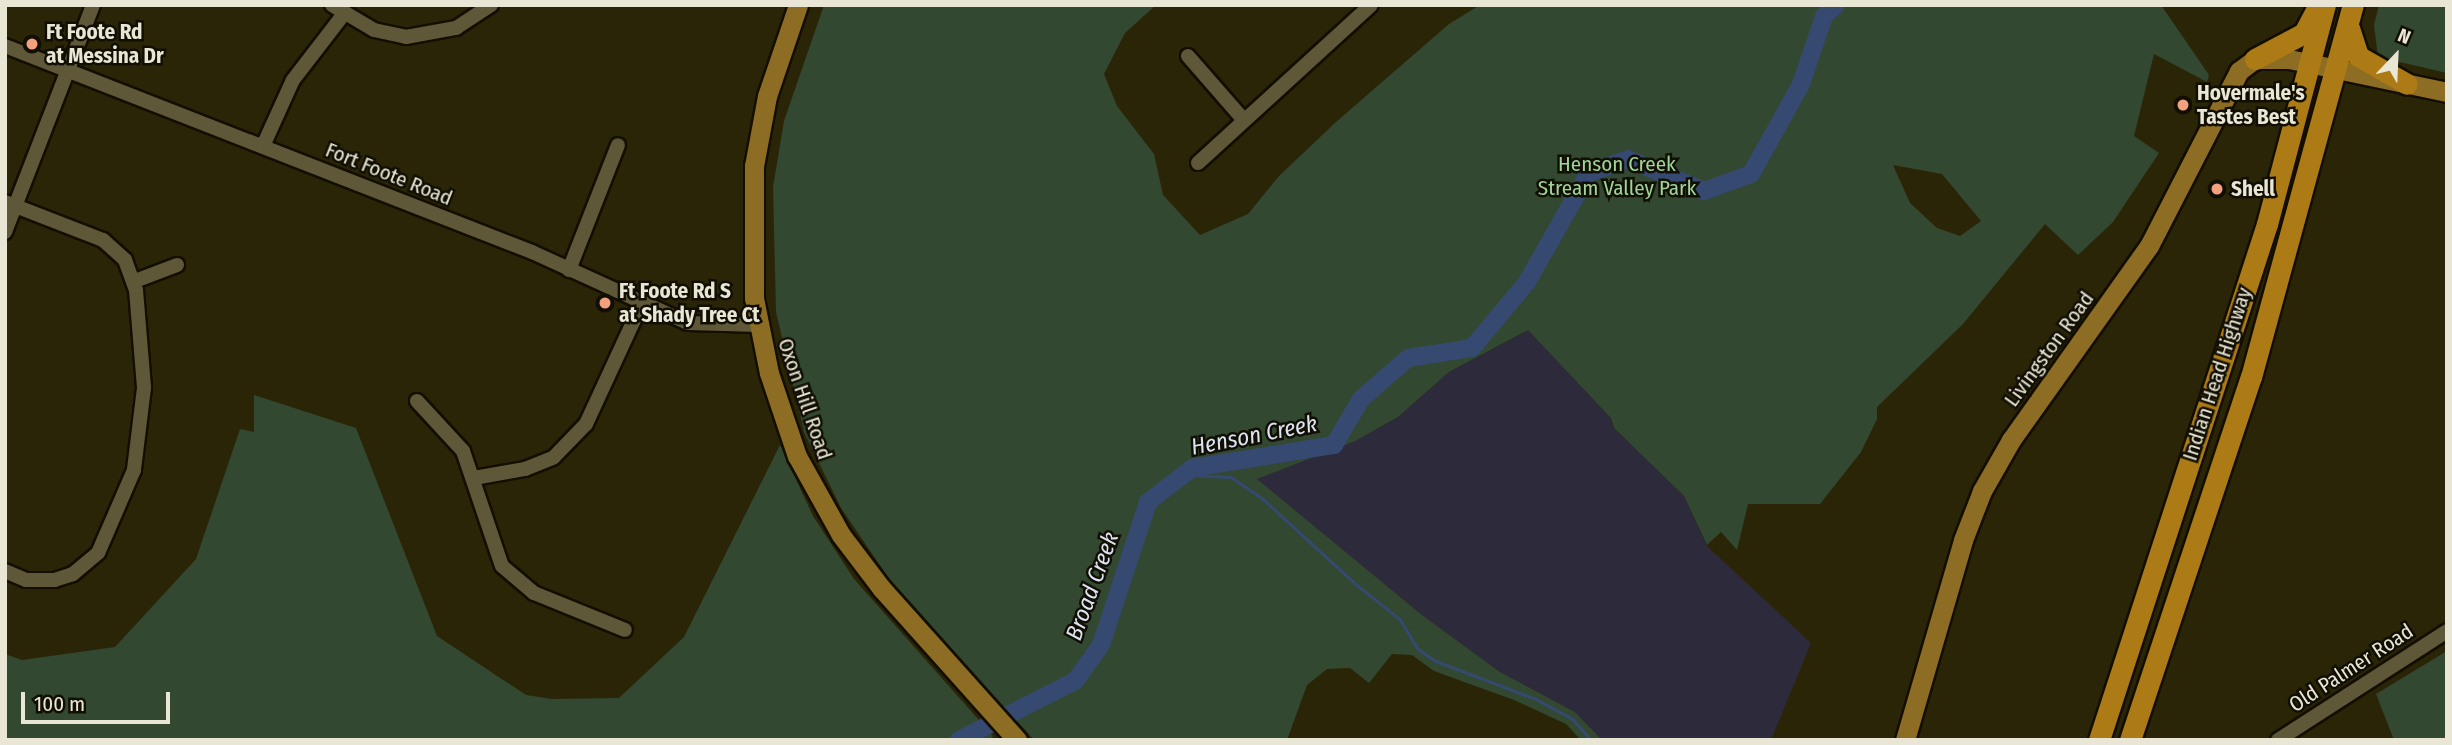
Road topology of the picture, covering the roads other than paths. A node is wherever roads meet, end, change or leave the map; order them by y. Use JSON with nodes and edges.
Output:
{"nodes":[{"id":1,"x":93,"y":5,"type":"edge"},
{"id":2,"x":491,"y":5,"type":"edge"},
{"id":3,"x":797,"y":5,"type":"edge"},
{"id":4,"x":2318,"y":5,"type":"edge"},
{"id":5,"x":2325,"y":5,"type":"edge"},
{"id":6,"x":1368,"y":6,"type":"edge"},
{"id":7,"x":338,"y":10,"type":"edge"},
{"id":8,"x":2351,"y":16,"type":"edge"},
{"id":9,"x":5,"y":46,"type":"edge"},
{"id":10,"x":1188,"y":56,"type":"dead end"},
{"id":11,"x":2255,"y":59,"type":"junction"},
{"id":12,"x":2310,"y":66,"type":"junction"},
{"id":13,"x":68,"y":71,"type":"junction"},
{"id":14,"x":2335,"y":71,"type":"junction"},
{"id":15,"x":2407,"y":85,"type":"junction"},
{"id":16,"x":2447,"y":92,"type":"edge"},
{"id":17,"x":1243,"y":119,"type":"junction"},
{"id":18,"x":618,"y":145,"type":"dead end"},
{"id":19,"x":263,"y":146,"type":"junction"},
{"id":20,"x":1198,"y":163,"type":"dead end"},
{"id":21,"x":10,"y":204,"type":"edge"},
{"id":22,"x":5,"y":232,"type":"edge"},
{"id":23,"x":177,"y":265,"type":"dead end"},
{"id":24,"x":569,"y":270,"type":"junction"},
{"id":25,"x":135,"y":281,"type":"junction"},
{"id":26,"x":642,"y":303,"type":"junction"},
{"id":27,"x":758,"y":325,"type":"junction"},
{"id":28,"x":417,"y":401,"type":"dead end"},
{"id":29,"x":474,"y":478,"type":"junction"},
{"id":30,"x":5,"y":571,"type":"edge"},
{"id":31,"x":625,"y":630,"type":"dead end"},
{"id":32,"x":2447,"y":631,"type":"edge"},
{"id":33,"x":1017,"y":740,"type":"edge"},
{"id":34,"x":1905,"y":740,"type":"edge"},
{"id":35,"x":2099,"y":740,"type":"edge"},
{"id":36,"x":2130,"y":740,"type":"edge"},
{"id":37,"x":2278,"y":740,"type":"edge"}],
"edges":[{"from":1,"to":13,"type":"street"},
{"from":2,"to":7,"type":"street"},
{"from":3,"to":27,"type":"main road","name":"Oxon Hill Road"},
{"from":4,"to":11,"type":"highway"},
{"from":5,"to":12,"type":"highway","name":"Indian Head Highway"},
{"from":6,"to":17,"type":"street"},
{"from":7,"to":19,"type":"street"},
{"from":8,"to":14,"type":"highway","name":"Indian Head Highway"},
{"from":8,"to":15,"type":"highway"},
{"from":9,"to":13,"type":"street","name":"Fort Foote Road"},
{"from":10,"to":17,"type":"street"},
{"from":11,"to":12,"type":"main road"},
{"from":11,"to":34,"type":"main road","name":"Livingston Road"},
{"from":12,"to":14,"type":"main road"},
{"from":12,"to":35,"type":"highway","name":"Indian Head Highway"},
{"from":13,"to":19,"type":"street","name":"Fort Foote Road"},
{"from":13,"to":21,"type":"street"},
{"from":14,"to":15,"type":"main road"},
{"from":14,"to":36,"type":"highway","name":"Indian Head Highway"},
{"from":15,"to":16,"type":"main road"},
{"from":17,"to":20,"type":"street"},
{"from":18,"to":24,"type":"street"},
{"from":19,"to":24,"type":"street","name":"Fort Foote Road"},
{"from":21,"to":22,"type":"street"},
{"from":21,"to":25,"type":"street"},
{"from":23,"to":25,"type":"street"},
{"from":24,"to":26,"type":"street","name":"Fort Foote Road"},
{"from":25,"to":30,"type":"street"},
{"from":26,"to":27,"type":"street","name":"Fort Foote Road"},
{"from":26,"to":29,"type":"street"},
{"from":27,"to":33,"type":"main road","name":"Oxon Hill Road"},
{"from":28,"to":29,"type":"street"},
{"from":29,"to":31,"type":"street"},
{"from":32,"to":37,"type":"street","name":"Old Palmer Road"}]}
